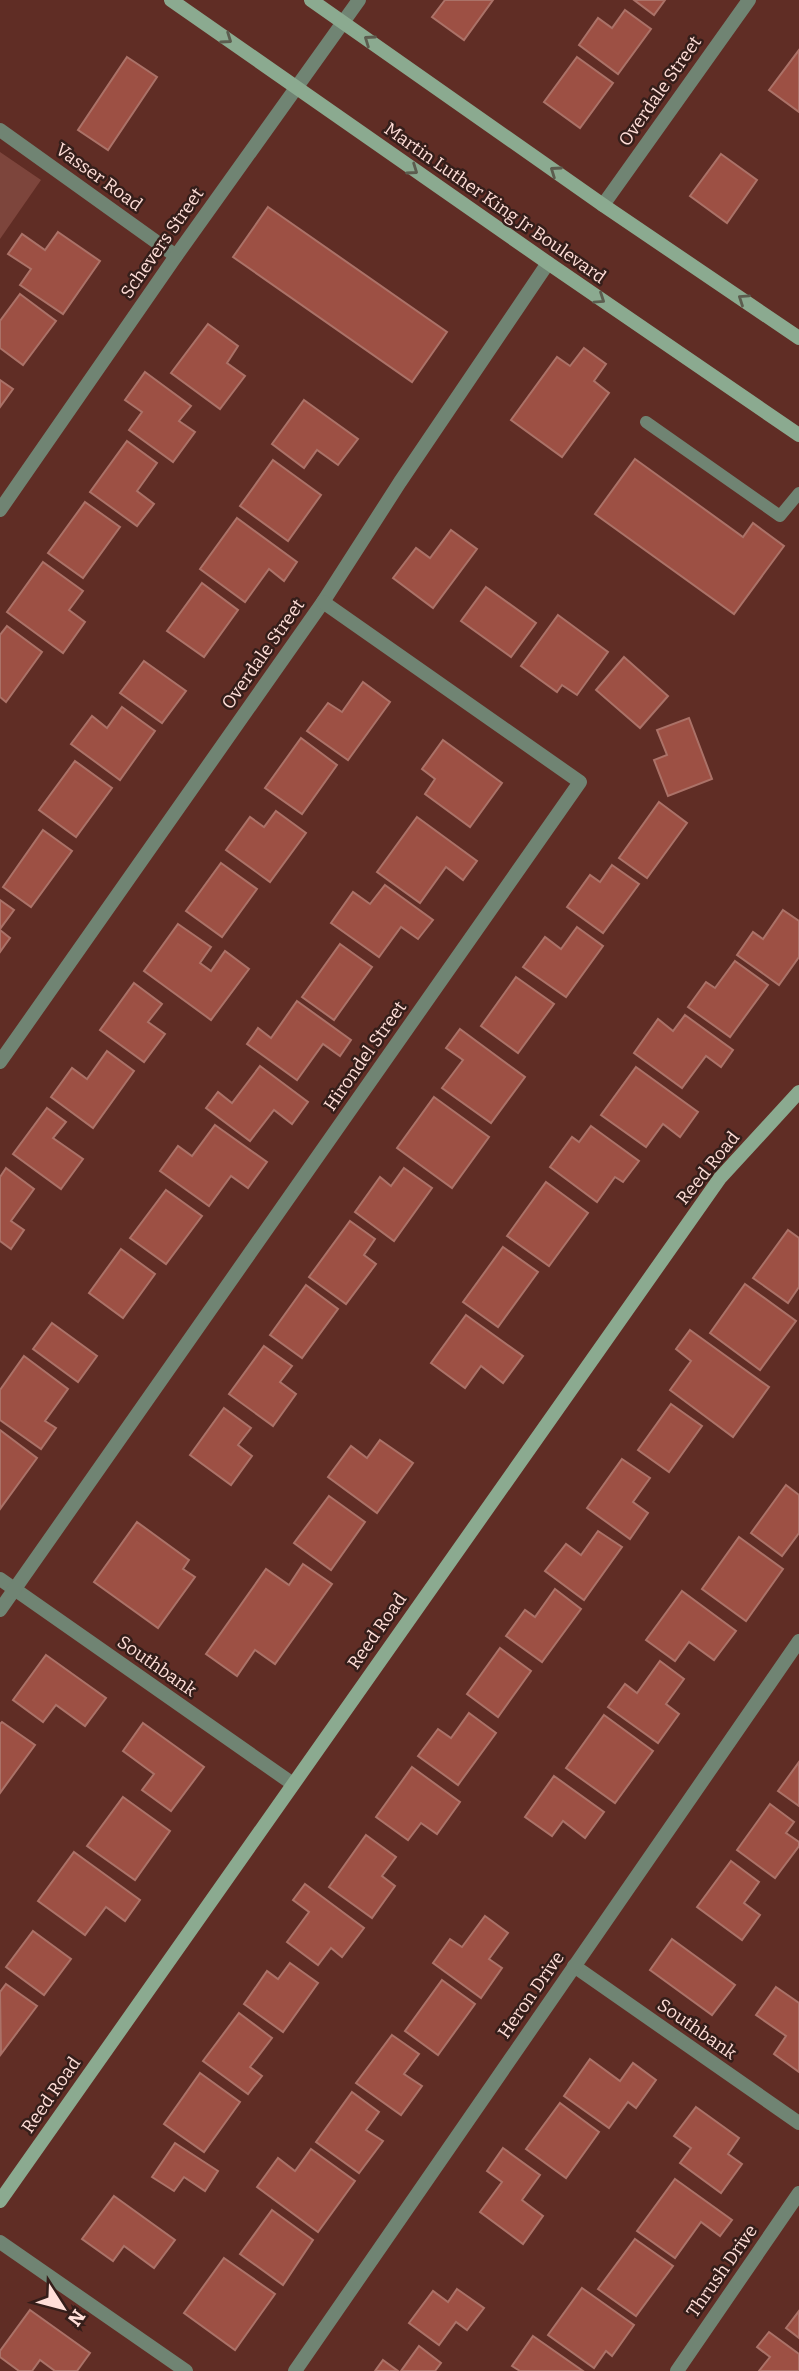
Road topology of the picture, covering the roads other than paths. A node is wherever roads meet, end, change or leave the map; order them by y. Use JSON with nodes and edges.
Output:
{"nodes":[{"id":1,"x":171,"y":0,"type":"edge"},
{"id":2,"x":311,"y":0,"type":"edge"},
{"id":3,"x":359,"y":0,"type":"edge"},
{"id":4,"x":748,"y":0,"type":"edge"},
{"id":5,"x":343,"y":22,"type":"junction"},
{"id":6,"x":295,"y":87,"type":"junction"},
{"id":7,"x":0,"y":130,"type":"edge"},
{"id":8,"x":603,"y":205,"type":"junction"},
{"id":9,"x":176,"y":256,"type":"junction"},
{"id":10,"x":548,"y":263,"type":"junction"},
{"id":11,"x":799,"y":338,"type":"edge"},
{"id":12,"x":646,"y":422,"type":"dead end"},
{"id":13,"x":799,"y":435,"type":"edge"},
{"id":14,"x":799,"y":493,"type":"edge"},
{"id":15,"x":0,"y":510,"type":"edge"},
{"id":16,"x":323,"y":603,"type":"junction"},
{"id":17,"x":0,"y":1062,"type":"edge"},
{"id":18,"x":799,"y":1092,"type":"edge"},
{"id":19,"x":0,"y":1579,"type":"edge"},
{"id":20,"x":15,"y":1589,"type":"junction"},
{"id":21,"x":0,"y":1610,"type":"edge"},
{"id":22,"x":799,"y":1641,"type":"edge"},
{"id":23,"x":293,"y":1784,"type":"junction"},
{"id":24,"x":574,"y":1966,"type":"junction"},
{"id":25,"x":799,"y":2123,"type":"edge"},
{"id":26,"x":799,"y":2193,"type":"edge"},
{"id":27,"x":0,"y":2201,"type":"edge"},
{"id":28,"x":0,"y":2242,"type":"edge"},
{"id":29,"x":186,"y":2371,"type":"edge"},
{"id":30,"x":295,"y":2371,"type":"edge"},
{"id":31,"x":677,"y":2371,"type":"edge"}],
"edges":[{"from":1,"to":6,"type":"main road","name":"Martin Luther King Jr Boulevard","one_way":true},
{"from":2,"to":5,"type":"main road"},
{"from":3,"to":5,"type":"street","name":"Schevers Street"},
{"from":4,"to":8,"type":"street","name":"Overdale Street"},
{"from":5,"to":6,"type":"street","name":"Schevers Street"},
{"from":8,"to":5,"type":"main road","one_way":true},
{"from":6,"to":9,"type":"street","name":"Schevers Street"},
{"from":6,"to":10,"type":"main road","name":"Martin Luther King Jr Boulevard","one_way":true},
{"from":7,"to":9,"type":"street","name":"Vasser Road"},
{"from":11,"to":8,"type":"main road","one_way":true},
{"from":9,"to":15,"type":"street","name":"Schevers Street"},
{"from":10,"to":13,"type":"main road","name":"Martin Luther King Jr Boulevard","one_way":true},
{"from":10,"to":16,"type":"street","name":"Overdale Street"},
{"from":12,"to":14,"type":"lane"},
{"from":16,"to":17,"type":"street","name":"Overdale Street"},
{"from":16,"to":20,"type":"street","name":"Hirondel Street"},
{"from":18,"to":23,"type":"main road","name":"Reed Road"},
{"from":19,"to":20,"type":"street","name":"Southbank"},
{"from":20,"to":21,"type":"street","name":"Hirondel Street"},
{"from":20,"to":23,"type":"street","name":"Southbank"},
{"from":22,"to":24,"type":"street","name":"Heron Drive"},
{"from":23,"to":27,"type":"main road","name":"Reed Road"},
{"from":24,"to":25,"type":"street","name":"Southbank"},
{"from":24,"to":30,"type":"street","name":"Heron Drive"},
{"from":26,"to":31,"type":"street","name":"Thrush Drive"},
{"from":28,"to":29,"type":"street"}]}
